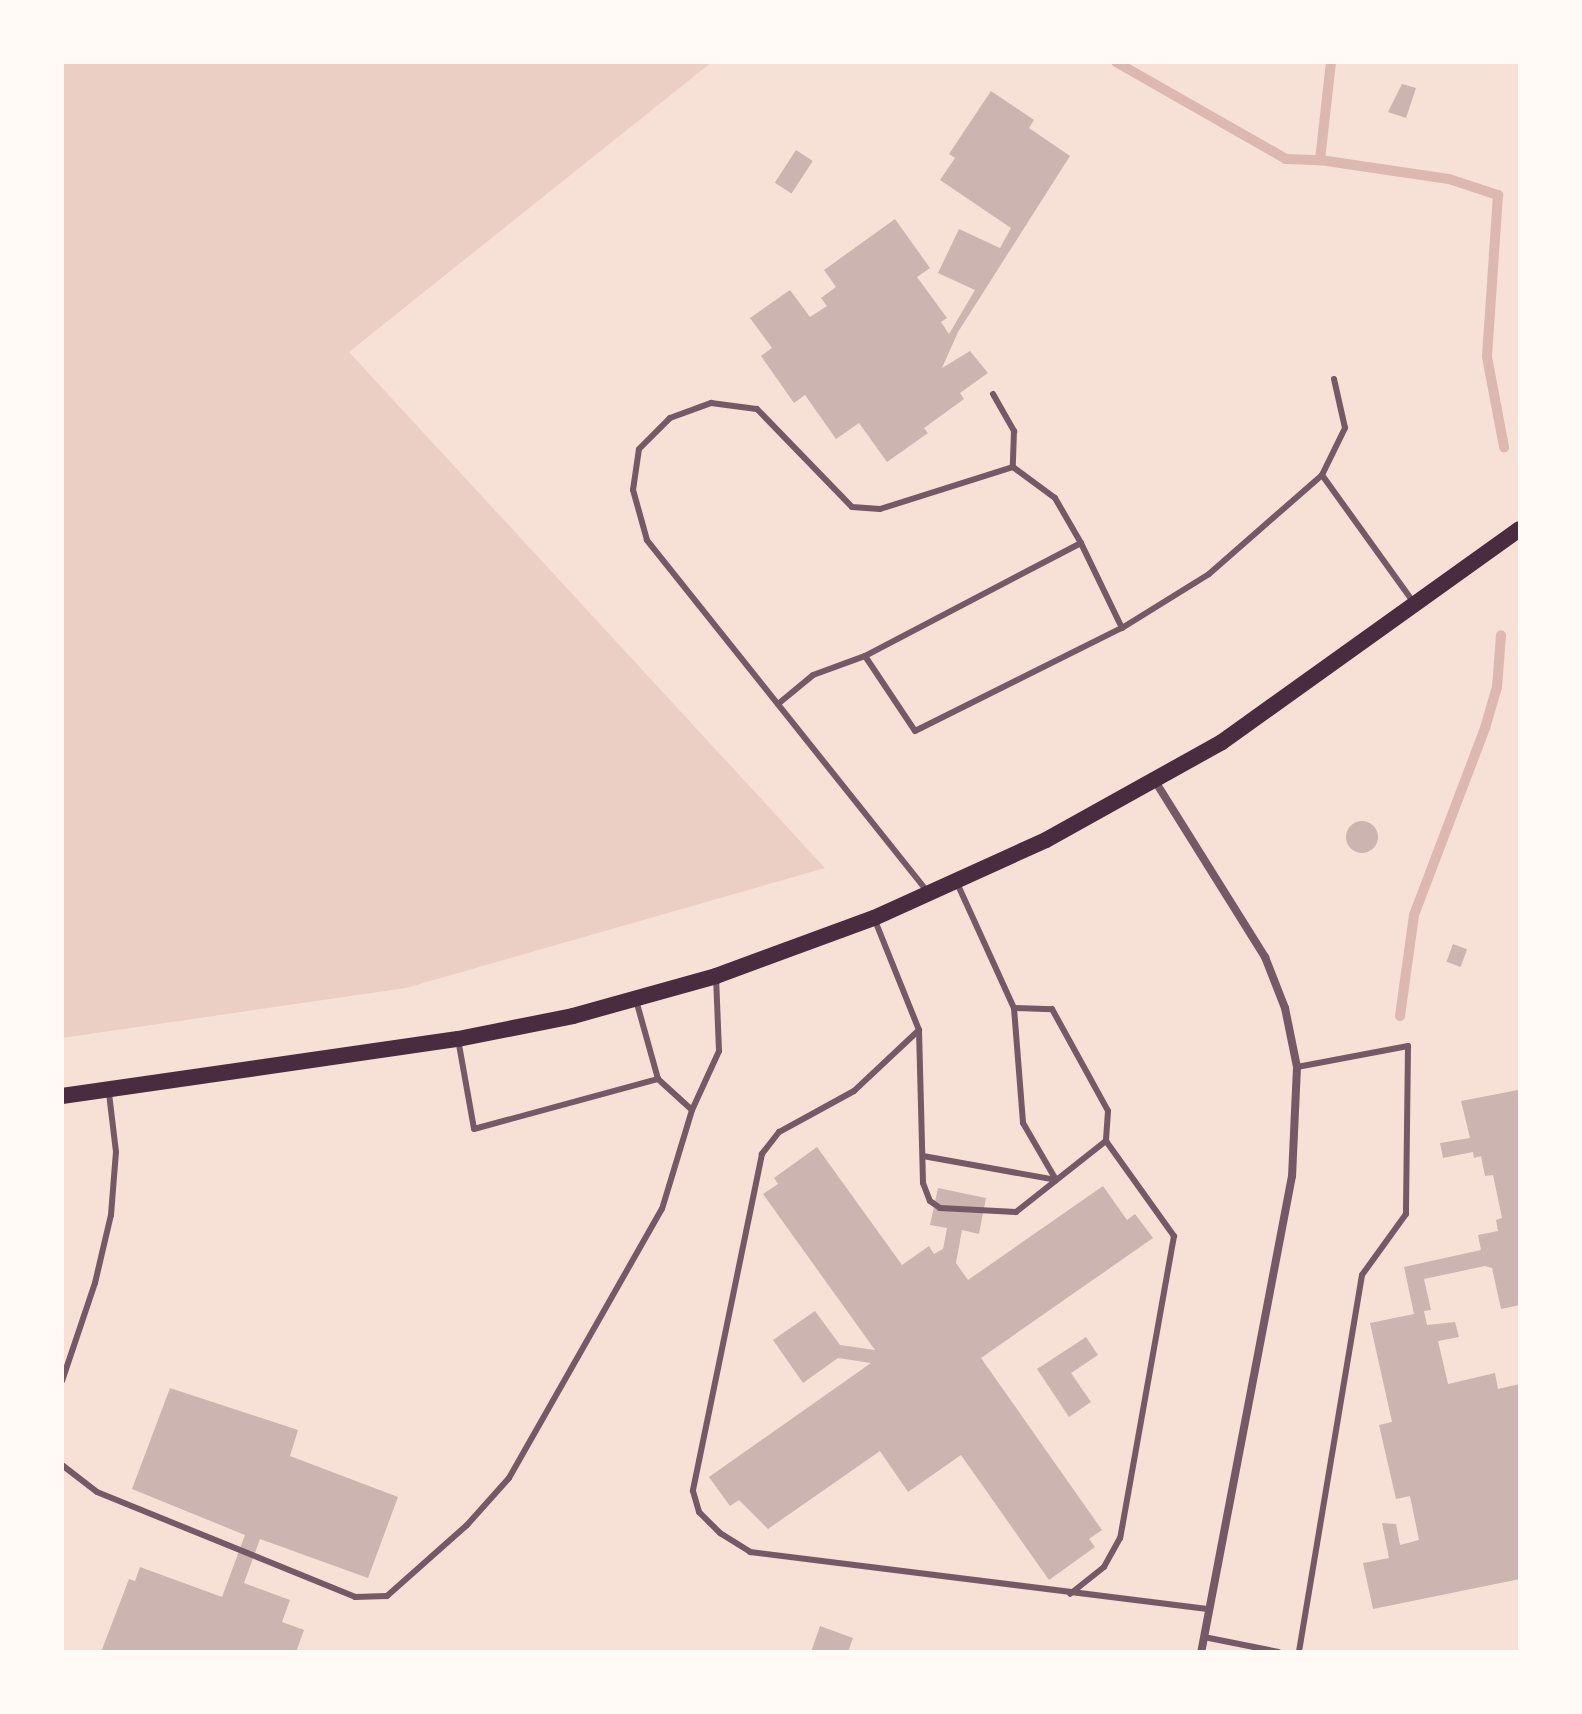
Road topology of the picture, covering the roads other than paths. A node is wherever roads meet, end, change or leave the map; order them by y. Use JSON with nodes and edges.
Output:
{"nodes":[{"id":1,"x":1334,"y":379,"type":"dead end"},
{"id":2,"x":993,"y":394,"type":"dead end"},
{"id":3,"x":1013,"y":467,"type":"junction"},
{"id":4,"x":1322,"y":475,"type":"junction"},
{"id":5,"x":1520,"y":529,"type":"edge"},
{"id":6,"x":1081,"y":543,"type":"junction"},
{"id":7,"x":1416,"y":606,"type":"junction"},
{"id":8,"x":1122,"y":628,"type":"junction"},
{"id":9,"x":865,"y":656,"type":"junction"},
{"id":10,"x":778,"y":704,"type":"junction"},
{"id":11,"x":1155,"y":781,"type":"junction"},
{"id":12,"x":957,"y":883,"type":"junction"},
{"id":13,"x":929,"y":894,"type":"junction"},
{"id":14,"x":874,"y":918,"type":"junction"},
{"id":15,"x":716,"y":976,"type":"junction"},
{"id":16,"x":636,"y":1000,"type":"junction"},
{"id":17,"x":1014,"y":1008,"type":"junction"},
{"id":18,"x":919,"y":1030,"type":"junction"},
{"id":19,"x":458,"y":1039,"type":"junction"},
{"id":20,"x":1297,"y":1067,"type":"junction"},
{"id":21,"x":658,"y":1079,"type":"junction"},
{"id":22,"x":109,"y":1089,"type":"junction"},
{"id":23,"x":62,"y":1096,"type":"edge"},
{"id":24,"x":692,"y":1110,"type":"junction"},
{"id":25,"x":1106,"y":1141,"type":"junction"},
{"id":26,"x":923,"y":1156,"type":"junction"},
{"id":27,"x":1056,"y":1180,"type":"junction"},
{"id":28,"x":62,"y":1381,"type":"edge"},
{"id":29,"x":62,"y":1465,"type":"edge"},
{"id":30,"x":1070,"y":1594,"type":"junction"},
{"id":31,"x":1209,"y":1609,"type":"junction"},
{"id":32,"x":1204,"y":1637,"type":"junction"},
{"id":33,"x":1201,"y":1652,"type":"edge"},
{"id":34,"x":1279,"y":1652,"type":"edge"},
{"id":35,"x":1299,"y":1652,"type":"edge"}],
"edges":[{"from":1,"to":4,"type":"lane"},
{"from":2,"to":3,"type":"lane"},
{"from":3,"to":6,"type":"lane"},
{"from":3,"to":10,"type":"lane"},
{"from":4,"to":7,"type":"lane"},
{"from":4,"to":8,"type":"lane"},
{"from":5,"to":7,"type":"main road"},
{"from":6,"to":8,"type":"lane"},
{"from":6,"to":9,"type":"lane"},
{"from":7,"to":11,"type":"main road"},
{"from":8,"to":9,"type":"lane"},
{"from":9,"to":10,"type":"lane"},
{"from":10,"to":13,"type":"lane"},
{"from":11,"to":12,"type":"main road"},
{"from":11,"to":20,"type":"street"},
{"from":12,"to":13,"type":"main road"},
{"from":12,"to":17,"type":"lane"},
{"from":13,"to":14,"type":"main road"},
{"from":14,"to":15,"type":"main road"},
{"from":14,"to":18,"type":"lane"},
{"from":15,"to":16,"type":"main road"},
{"from":15,"to":24,"type":"lane"},
{"from":16,"to":19,"type":"main road"},
{"from":16,"to":21,"type":"lane"},
{"from":17,"to":25,"type":"lane"},
{"from":17,"to":27,"type":"lane"},
{"from":18,"to":26,"type":"lane"},
{"from":18,"to":30,"type":"lane"},
{"from":19,"to":21,"type":"lane"},
{"from":19,"to":22,"type":"main road"},
{"from":20,"to":31,"type":"street"},
{"from":20,"to":35,"type":"lane"},
{"from":21,"to":24,"type":"lane"},
{"from":22,"to":23,"type":"main road"},
{"from":22,"to":28,"type":"lane"},
{"from":24,"to":29,"type":"lane"},
{"from":25,"to":27,"type":"lane"},
{"from":25,"to":30,"type":"lane"},
{"from":26,"to":27,"type":"lane"},
{"from":26,"to":27,"type":"lane"},
{"from":30,"to":31,"type":"lane"},
{"from":31,"to":32,"type":"street"},
{"from":32,"to":33,"type":"street"},
{"from":32,"to":34,"type":"lane"}]}
